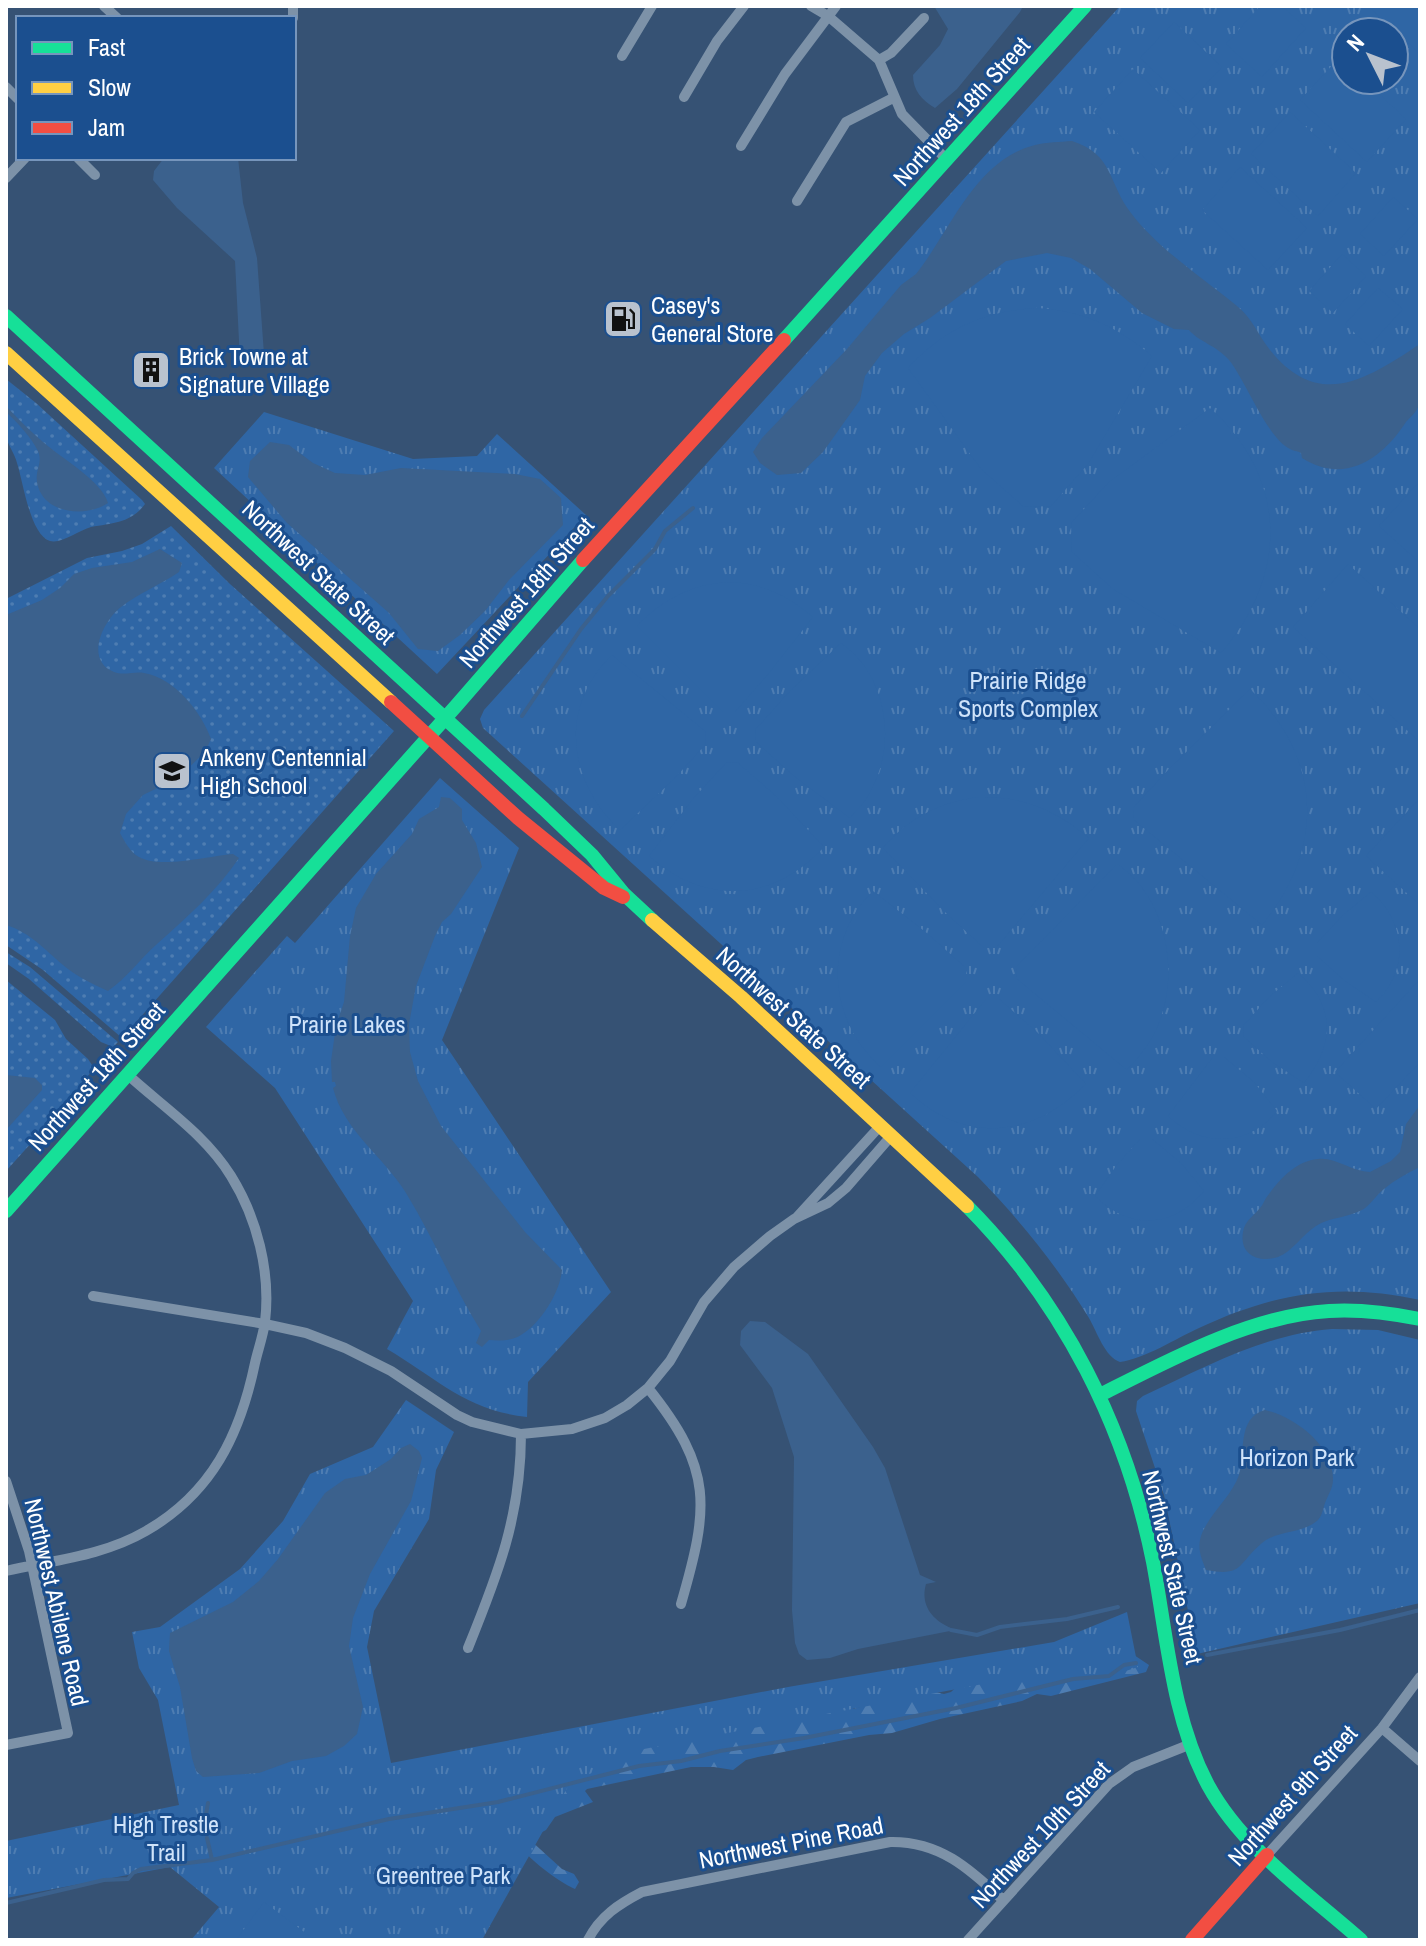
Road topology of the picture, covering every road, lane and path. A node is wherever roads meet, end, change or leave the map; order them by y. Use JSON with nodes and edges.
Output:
{"nodes":[{"id":1,"x":652,"y":6,"type":"edge"},
{"id":2,"x":744,"y":6,"type":"edge"},
{"id":3,"x":811,"y":6,"type":"edge"},
{"id":4,"x":836,"y":6,"type":"edge"},
{"id":5,"x":1085,"y":6,"type":"edge"},
{"id":6,"x":828,"y":16,"type":"junction"},
{"id":7,"x":924,"y":18,"type":"dead end"},
{"id":8,"x":622,"y":56,"type":"dead end"},
{"id":9,"x":879,"y":60,"type":"junction"},
{"id":10,"x":684,"y":97,"type":"dead end"},
{"id":11,"x":893,"y":98,"type":"junction"},
{"id":12,"x":741,"y":146,"type":"dead end"},
{"id":13,"x":23,"y":160,"type":"edge"},
{"id":14,"x":80,"y":160,"type":"edge"},
{"id":15,"x":947,"y":160,"type":"junction"},
{"id":16,"x":95,"y":175,"type":"dead end"},
{"id":17,"x":6,"y":178,"type":"edge"},
{"id":18,"x":797,"y":201,"type":"dead end"},
{"id":19,"x":6,"y":316,"type":"edge"},
{"id":20,"x":6,"y":353,"type":"edge"},
{"id":21,"x":444,"y":718,"type":"junction"},
{"id":22,"x":428,"y":736,"type":"junction"},
{"id":23,"x":629,"y":901,"type":"junction"},
{"id":24,"x":127,"y":1074,"type":"junction"},
{"id":25,"x":886,"y":1130,"type":"junction"},
{"id":26,"x":6,"y":1211,"type":"edge"},
{"id":27,"x":794,"y":1219,"type":"junction"},
{"id":28,"x":93,"y":1296,"type":"dead end"},
{"id":29,"x":1420,"y":1319,"type":"edge"},
{"id":30,"x":265,"y":1324,"type":"junction"},
{"id":31,"x":648,"y":1388,"type":"junction"},
{"id":32,"x":1100,"y":1395,"type":"junction"},
{"id":33,"x":521,"y":1434,"type":"junction"},
{"id":34,"x":6,"y":1481,"type":"edge"},
{"id":35,"x":32,"y":1566,"type":"junction"},
{"id":36,"x":6,"y":1571,"type":"edge"},
{"id":37,"x":681,"y":1604,"type":"dead end"},
{"id":38,"x":468,"y":1648,"type":"dead end"},
{"id":39,"x":1420,"y":1677,"type":"edge"},
{"id":40,"x":1382,"y":1728,"type":"junction"},
{"id":41,"x":1191,"y":1744,"type":"junction"},
{"id":42,"x":6,"y":1745,"type":"edge"},
{"id":43,"x":1420,"y":1761,"type":"edge"},
{"id":44,"x":1267,"y":1855,"type":"junction"},
{"id":45,"x":1003,"y":1900,"type":"junction"},
{"id":46,"x":588,"y":1940,"type":"edge"},
{"id":47,"x":968,"y":1940,"type":"edge"},
{"id":48,"x":1192,"y":1940,"type":"edge"},
{"id":49,"x":1361,"y":1940,"type":"edge"}],
"edges":[{"from":1,"to":8,"type":"street"},
{"from":2,"to":10,"type":"street"},
{"from":3,"to":6,"type":"street"},
{"from":4,"to":6,"type":"street"},
{"from":5,"to":15,"type":"main road","name":"Northwest 18th Street"},
{"from":6,"to":9,"type":"street"},
{"from":6,"to":12,"type":"street"},
{"from":7,"to":9,"type":"street"},
{"from":9,"to":11,"type":"street"},
{"from":11,"to":15,"type":"street"},
{"from":11,"to":18,"type":"street"},
{"from":13,"to":17,"type":"street"},
{"from":14,"to":16,"type":"street"},
{"from":15,"to":21,"type":"main road","name":"Northwest 18th Street"},
{"from":19,"to":21,"type":"main road","name":"Northwest State Street"},
{"from":20,"to":22,"type":"main road","name":"Northwest State Street"},
{"from":21,"to":22,"type":"main road","name":"Northwest 18th Street"},
{"from":21,"to":23,"type":"main road","name":"Northwest State Street"},
{"from":22,"to":23,"type":"main road","name":"Northwest State Street"},
{"from":22,"to":24,"type":"main road","name":"Northwest 18th Street"},
{"from":23,"to":25,"type":"main road","name":"Northwest State Street"},
{"from":24,"to":26,"type":"main road","name":"Northwest 18th Street"},
{"from":24,"to":30,"type":"street"},
{"from":25,"to":27,"type":"street"},
{"from":25,"to":27,"type":"street"},
{"from":25,"to":32,"type":"main road","name":"Northwest State Street"},
{"from":27,"to":31,"type":"street"},
{"from":28,"to":30,"type":"street"},
{"from":29,"to":32,"type":"main road"},
{"from":30,"to":33,"type":"street"},
{"from":30,"to":35,"type":"street"},
{"from":31,"to":33,"type":"street"},
{"from":31,"to":37,"type":"street"},
{"from":32,"to":41,"type":"main road","name":"Northwest State Street"},
{"from":33,"to":38,"type":"street"},
{"from":34,"to":35,"type":"street","name":"Northwest Abilene Road"},
{"from":35,"to":36,"type":"street"},
{"from":35,"to":42,"type":"street","name":"Northwest Abilene Road"},
{"from":39,"to":40,"type":"street","name":"Northwest 9th Street"},
{"from":40,"to":43,"type":"street"},
{"from":40,"to":44,"type":"street","name":"Northwest 9th Street"},
{"from":41,"to":44,"type":"main road","name":"Northwest State Street"},
{"from":41,"to":45,"type":"street","name":"Northwest 10th Street"},
{"from":44,"to":48,"type":"main road","name":"Northwest 9th Street"},
{"from":44,"to":49,"type":"main road","name":"Northwest State Street"},
{"from":45,"to":46,"type":"street","name":"Northwest Pine Road"},
{"from":45,"to":47,"type":"street","name":"Northwest 10th Street"}]}
